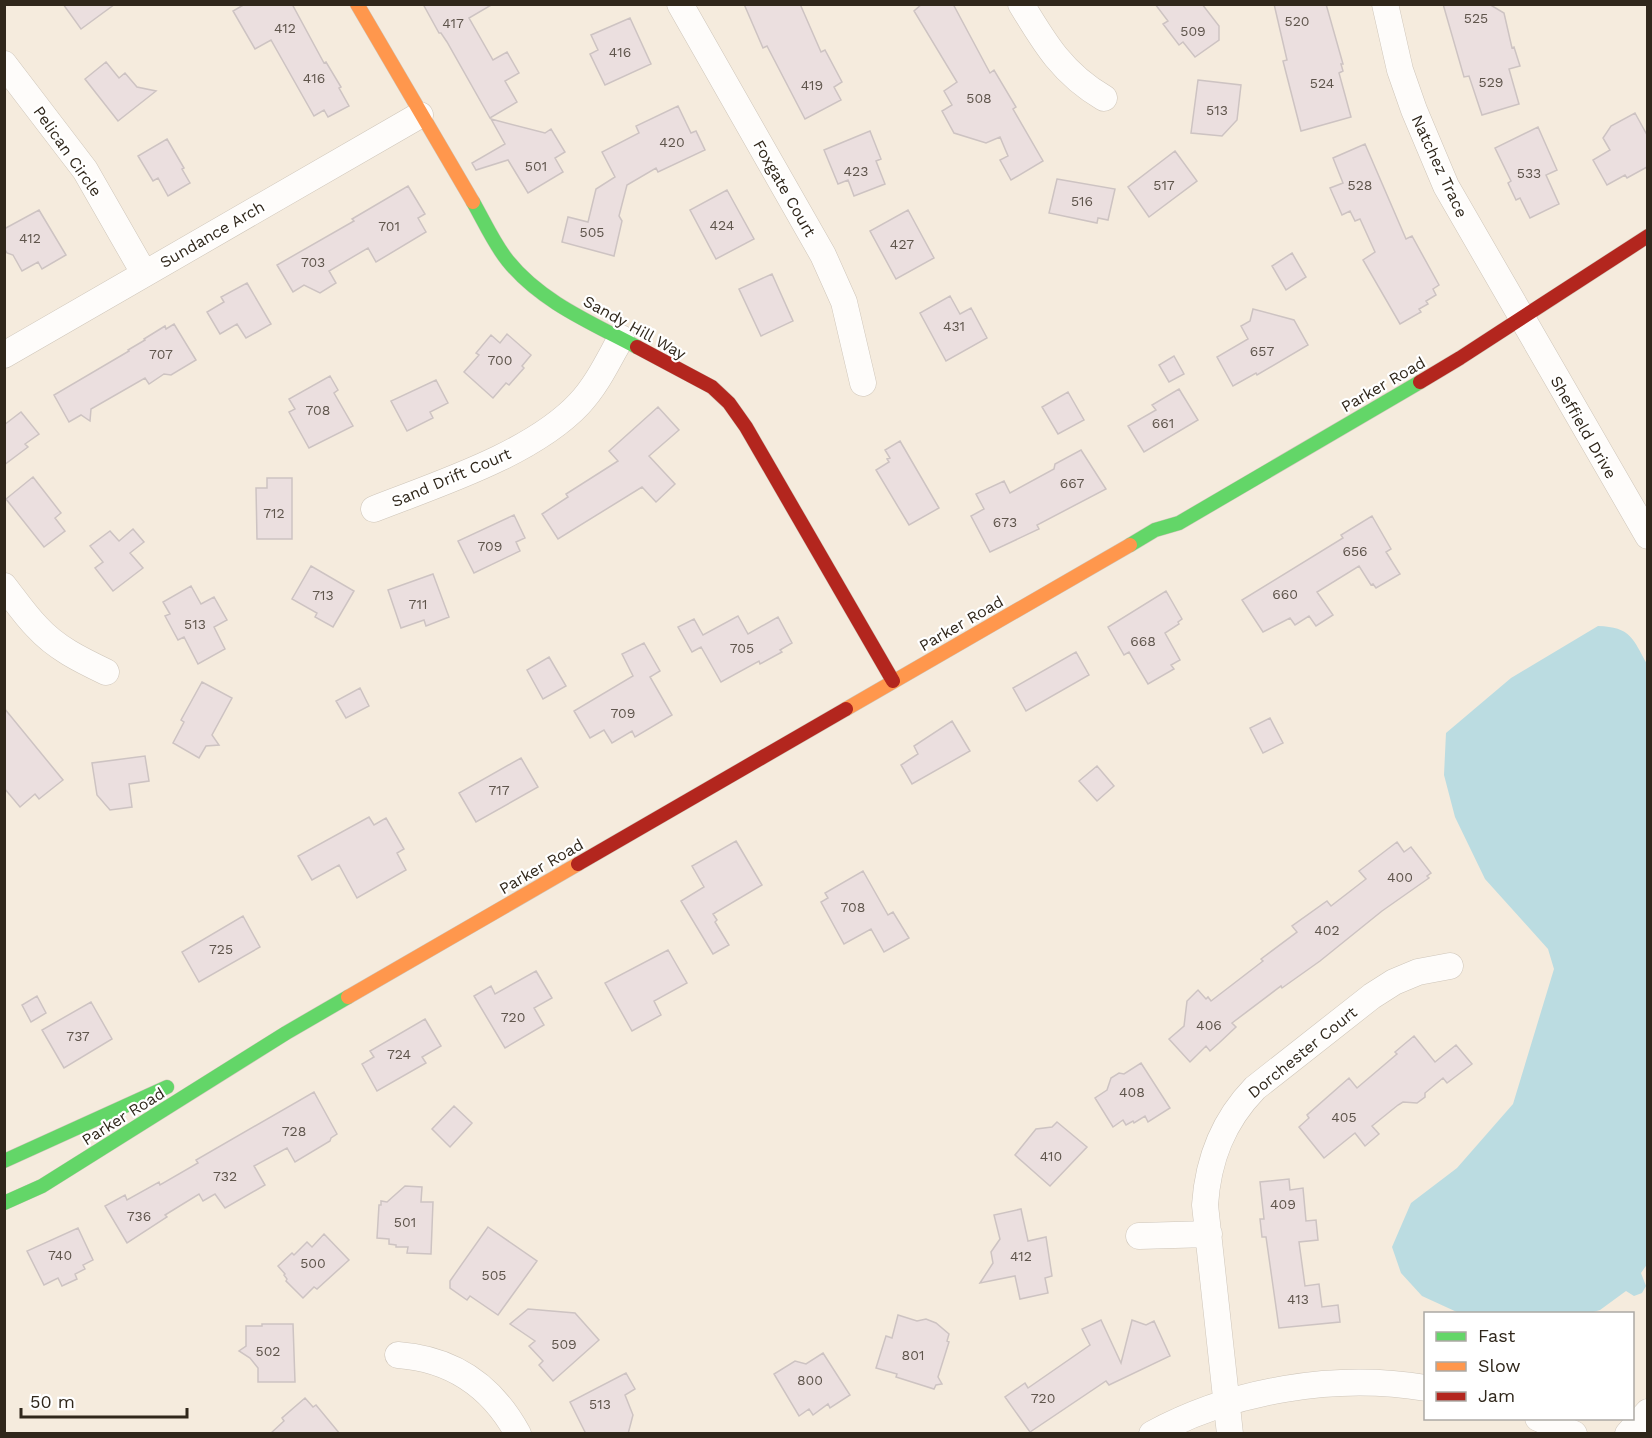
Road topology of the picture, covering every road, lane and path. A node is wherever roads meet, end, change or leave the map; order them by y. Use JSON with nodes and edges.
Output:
{"nodes":[{"id":1,"x":357,"y":4,"type":"edge"},
{"id":2,"x":680,"y":4,"type":"edge"},
{"id":3,"x":1021,"y":4,"type":"edge"},
{"id":4,"x":1385,"y":4,"type":"edge"},
{"id":5,"x":4,"y":64,"type":"edge"},
{"id":6,"x":1104,"y":98,"type":"dead end"},
{"id":7,"x":420,"y":115,"type":"junction"},
{"id":8,"x":1647,"y":236,"type":"edge"},
{"id":9,"x":144,"y":273,"type":"junction"},
{"id":10,"x":1521,"y":318,"type":"junction"},
{"id":11,"x":621,"y":338,"type":"junction"},
{"id":12,"x":4,"y":355,"type":"edge"},
{"id":13,"x":863,"y":383,"type":"dead end"},
{"id":14,"x":374,"y":509,"type":"dead end"},
{"id":15,"x":1647,"y":536,"type":"edge"},
{"id":16,"x":4,"y":586,"type":"edge"},
{"id":17,"x":106,"y":672,"type":"dead end"},
{"id":18,"x":893,"y":681,"type":"junction"},
{"id":19,"x":1450,"y":966,"type":"dead end"},
{"id":20,"x":286,"y":1033,"type":"junction"},
{"id":21,"x":4,"y":1161,"type":"edge"},
{"id":22,"x":4,"y":1203,"type":"edge"},
{"id":23,"x":1209,"y":1234,"type":"junction"},
{"id":24,"x":1139,"y":1236,"type":"dead end"},
{"id":25,"x":398,"y":1355,"type":"dead end"},
{"id":26,"x":1424,"y":1388,"type":"edge"},
{"id":27,"x":1227,"y":1404,"type":"junction"},
{"id":28,"x":1647,"y":1412,"type":"edge"},
{"id":29,"x":1540,"y":1420,"type":"edge"},
{"id":30,"x":518,"y":1434,"type":"edge"},
{"id":31,"x":1152,"y":1434,"type":"edge"},
{"id":32,"x":1230,"y":1434,"type":"edge"},
{"id":33,"x":1574,"y":1434,"type":"edge"},
{"id":34,"x":1628,"y":1434,"type":"edge"}],
"edges":[{"from":1,"to":7,"type":"street","name":"Sandy Hill Way"},
{"from":2,"to":13,"type":"street","name":"Foxgate Court"},
{"from":3,"to":6,"type":"street"},
{"from":4,"to":10,"type":"street","name":"Natchez Trace"},
{"from":5,"to":9,"type":"street","name":"Pelican Circle"},
{"from":7,"to":9,"type":"street","name":"Sundance Arch"},
{"from":7,"to":11,"type":"street","name":"Sandy Hill Way"},
{"from":8,"to":10,"type":"street","name":"Parker Road"},
{"from":9,"to":12,"type":"street","name":"Sundance Arch"},
{"from":10,"to":15,"type":"street","name":"Sheffield Drive"},
{"from":10,"to":18,"type":"street","name":"Parker Road"},
{"from":11,"to":14,"type":"street","name":"Sand Drift Court"},
{"from":11,"to":18,"type":"street","name":"Sandy Hill Way"},
{"from":16,"to":17,"type":"street"},
{"from":18,"to":20,"type":"street","name":"Parker Road"},
{"from":19,"to":23,"type":"street","name":"Dorchester Court"},
{"from":20,"to":21,"type":"street","name":"Parker Road"},
{"from":20,"to":22,"type":"street","name":"Parker Road"},
{"from":23,"to":24,"type":"street"},
{"from":23,"to":27,"type":"street","name":"Dorchester Court"},
{"from":25,"to":30,"type":"street"},
{"from":26,"to":27,"type":"street"},
{"from":27,"to":31,"type":"street"},
{"from":27,"to":32,"type":"street","name":"Dorchester Court"},
{"from":28,"to":34,"type":"street"},
{"from":29,"to":33,"type":"street"}]}
